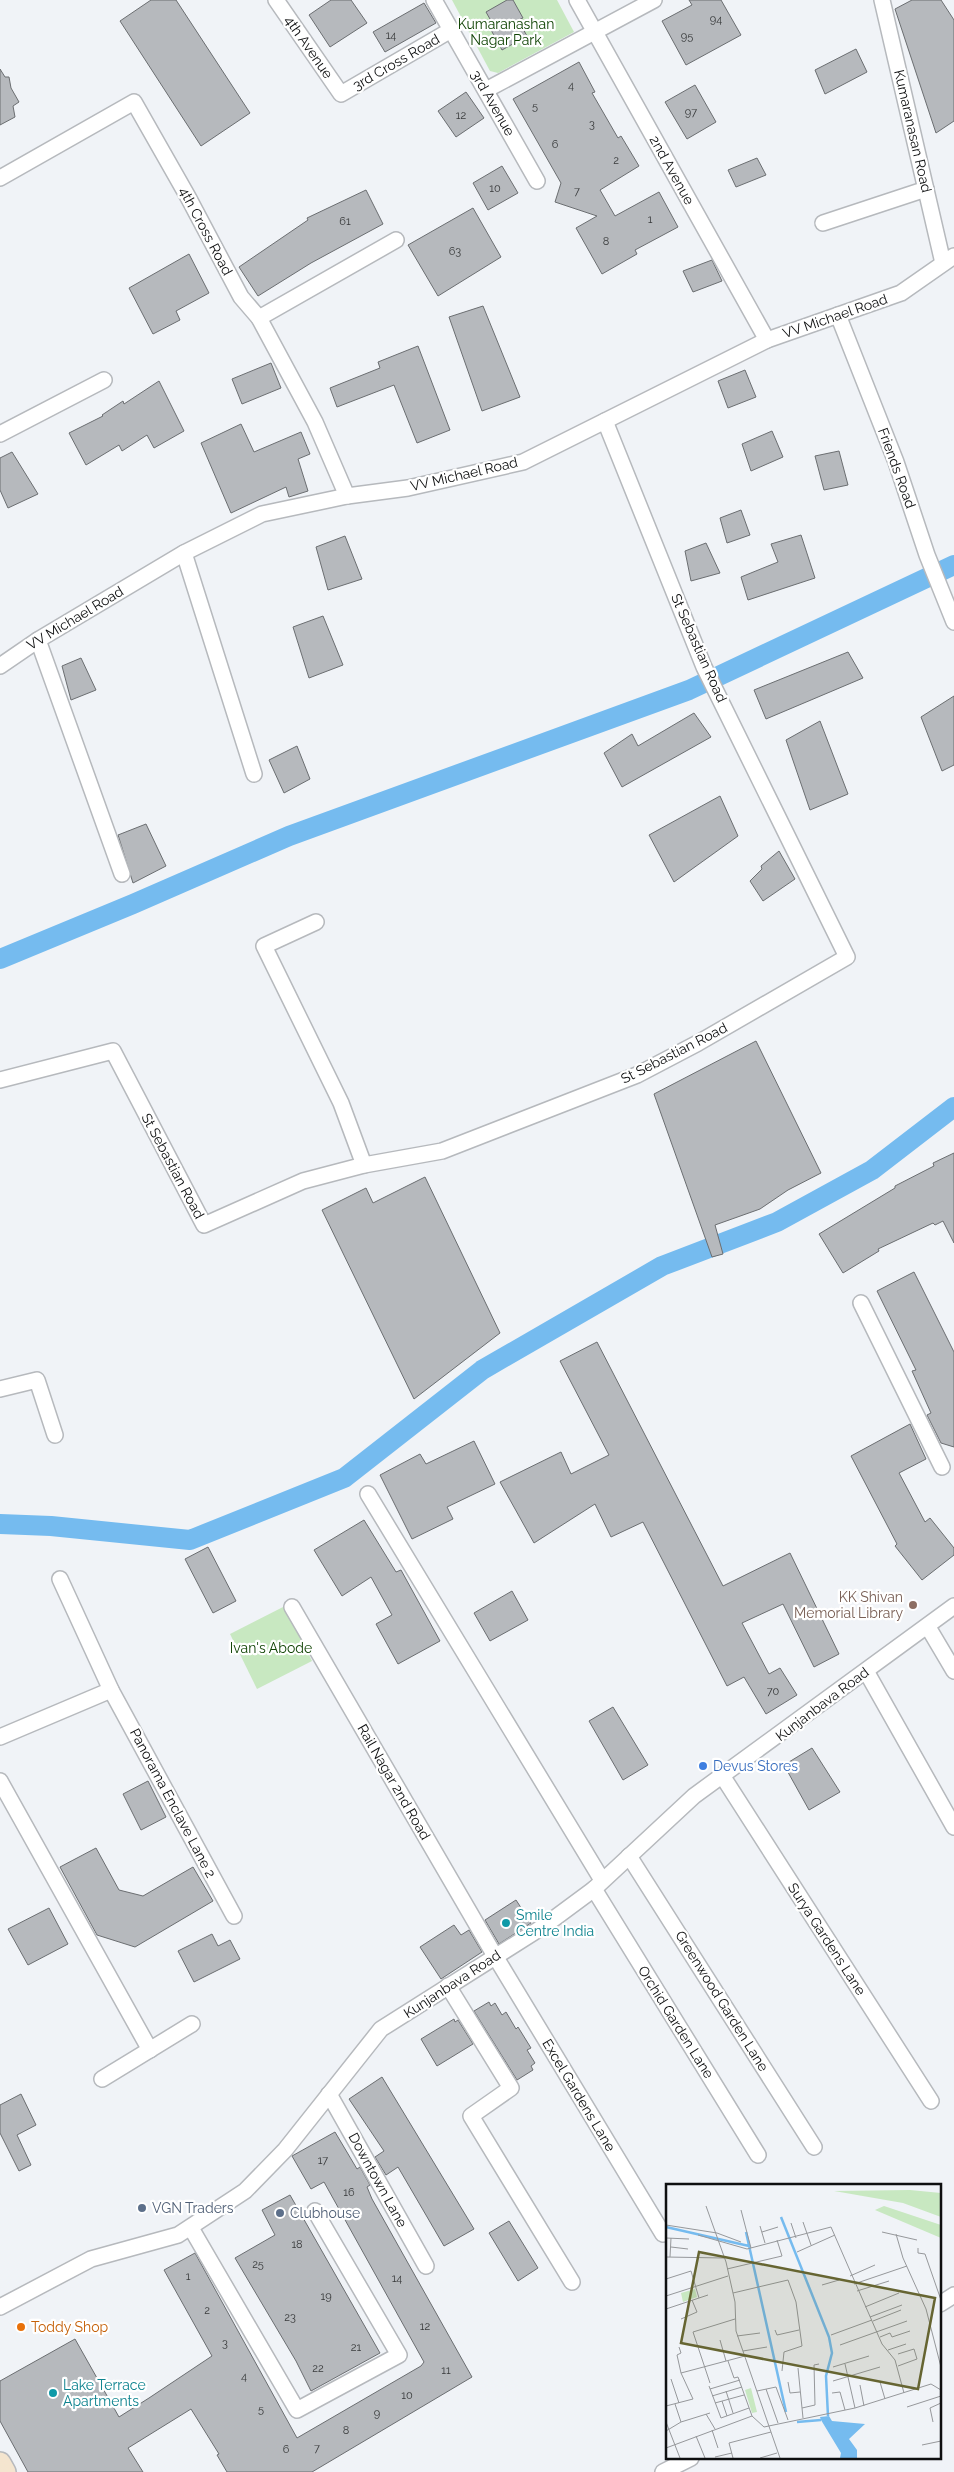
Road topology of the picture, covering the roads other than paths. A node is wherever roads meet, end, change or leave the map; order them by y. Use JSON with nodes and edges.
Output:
{"nodes":[{"id":1,"x":276,"y":0,"type":"edge"},
{"id":2,"x":434,"y":0,"type":"edge"},
{"id":3,"x":577,"y":0,"type":"edge"},
{"id":4,"x":654,"y":0,"type":"edge"},
{"id":5,"x":882,"y":0,"type":"edge"},
{"id":6,"x":451,"y":30,"type":"junction"},
{"id":7,"x":594,"y":31,"type":"junction"},
{"id":8,"x":486,"y":90,"type":"junction"},
{"id":9,"x":341,"y":94,"type":"joint"},
{"id":10,"x":0,"y":178,"type":"edge"},
{"id":11,"x":537,"y":181,"type":"dead end"},
{"id":12,"x":926,"y":189,"type":"junction"},
{"id":13,"x":823,"y":223,"type":"dead end"},
{"id":14,"x":396,"y":240,"type":"dead end"},
{"id":15,"x":949,"y":260,"type":"edge"},
{"id":16,"x":838,"y":315,"type":"junction"},
{"id":17,"x":259,"y":318,"type":"junction"},
{"id":18,"x":767,"y":340,"type":"junction"},
{"id":19,"x":104,"y":380,"type":"dead end"},
{"id":20,"x":605,"y":421,"type":"junction"},
{"id":21,"x":0,"y":434,"type":"edge"},
{"id":22,"x":347,"y":496,"type":"junction"},
{"id":23,"x":184,"y":552,"type":"junction"},
{"id":24,"x":954,"y":622,"type":"edge"},
{"id":25,"x":38,"y":640,"type":"junction"},
{"id":26,"x":0,"y":666,"type":"edge"},
{"id":27,"x":254,"y":774,"type":"dead end"},
{"id":28,"x":122,"y":874,"type":"dead end"},
{"id":29,"x":316,"y":922,"type":"dead end"},
{"id":30,"x":0,"y":1080,"type":"edge"},
{"id":31,"x":364,"y":1165,"type":"junction"},
{"id":32,"x":861,"y":1303,"type":"dead end"},
{"id":33,"x":0,"y":1389,"type":"edge"},
{"id":34,"x":55,"y":1435,"type":"dead end"},
{"id":35,"x":942,"y":1467,"type":"dead end"},
{"id":36,"x":368,"y":1494,"type":"dead end"},
{"id":37,"x":60,"y":1579,"type":"dead end"},
{"id":38,"x":954,"y":1606,"type":"edge"},
{"id":39,"x":292,"y":1607,"type":"dead end"},
{"id":40,"x":928,"y":1627,"type":"junction"},
{"id":41,"x":954,"y":1671,"type":"edge"},
{"id":42,"x":866,"y":1672,"type":"junction"},
{"id":43,"x":111,"y":1690,"type":"junction"},
{"id":44,"x":0,"y":1736,"type":"edge"},
{"id":45,"x":723,"y":1777,"type":"junction"},
{"id":46,"x":0,"y":1781,"type":"edge"},
{"id":47,"x":954,"y":1826,"type":"edge"},
{"id":48,"x":629,"y":1856,"type":"junction"},
{"id":49,"x":598,"y":1884,"type":"junction"},
{"id":50,"x":234,"y":1916,"type":"dead end"},
{"id":51,"x":495,"y":1956,"type":"junction"},
{"id":52,"x":448,"y":1986,"type":"junction"},
{"id":53,"x":192,"y":2024,"type":"dead end"},
{"id":54,"x":150,"y":2050,"type":"junction"},
{"id":55,"x":102,"y":2079,"type":"dead end"},
{"id":56,"x":330,"y":2094,"type":"junction"},
{"id":57,"x":931,"y":2101,"type":"dead end"},
{"id":58,"x":814,"y":2147,"type":"dead end"},
{"id":59,"x":758,"y":2155,"type":"dead end"},
{"id":60,"x":315,"y":2211,"type":"dead end"},
{"id":61,"x":191,"y":2228,"type":"junction"},
{"id":62,"x":663,"y":2234,"type":"dead end"},
{"id":63,"x":426,"y":2266,"type":"dead end"},
{"id":64,"x":572,"y":2282,"type":"dead end"},
{"id":65,"x":954,"y":2295,"type":"edge"},
{"id":66,"x":942,"y":2303,"type":"edge"},
{"id":67,"x":0,"y":2307,"type":"edge"},
{"id":68,"x":687,"y":2460,"type":"edge"},
{"id":69,"x":0,"y":2462,"type":"edge"},
{"id":70,"x":5,"y":2472,"type":"edge"},
{"id":71,"x":663,"y":2472,"type":"edge"}],
"edges":[{"from":1,"to":9,"type":"street","name":"4th Avenue"},
{"from":2,"to":6,"type":"street","name":"3rd Avenue"},
{"from":3,"to":7,"type":"street","name":"2nd Avenue"},
{"from":4,"to":7,"type":"street"},
{"from":5,"to":12,"type":"street","name":"Kumaranasan Road"},
{"from":6,"to":8,"type":"street","name":"3rd Avenue"},
{"from":6,"to":9,"type":"street","name":"3rd Cross Road"},
{"from":7,"to":8,"type":"street"},
{"from":7,"to":18,"type":"street","name":"2nd Avenue"},
{"from":8,"to":11,"type":"street","name":"3rd Avenue"},
{"from":10,"to":17,"type":"street","name":"4th Cross Road"},
{"from":12,"to":13,"type":"street"},
{"from":12,"to":15,"type":"street","name":"Kumaranasan Road"},
{"from":14,"to":17,"type":"street"},
{"from":15,"to":16,"type":"street","name":"VV Michael Road"},
{"from":16,"to":18,"type":"street","name":"VV Michael Road"},
{"from":16,"to":24,"type":"street","name":"Friends Road"},
{"from":17,"to":22,"type":"street","name":"4th Cross Road"},
{"from":18,"to":20,"type":"street","name":"VV Michael Road"},
{"from":19,"to":21,"type":"street"},
{"from":20,"to":22,"type":"street","name":"VV Michael Road"},
{"from":20,"to":31,"type":"street","name":"St Sebastian Road"},
{"from":22,"to":23,"type":"street","name":"VV Michael Road"},
{"from":23,"to":25,"type":"street","name":"VV Michael Road"},
{"from":23,"to":27,"type":"street"},
{"from":25,"to":26,"type":"street","name":"VV Michael Road"},
{"from":25,"to":28,"type":"street"},
{"from":29,"to":31,"type":"street"},
{"from":30,"to":31,"type":"street","name":"St Sebastian Road"},
{"from":32,"to":35,"type":"street"},
{"from":33,"to":34,"type":"street"},
{"from":36,"to":49,"type":"street","name":"Orchid Garden Lane"},
{"from":37,"to":43,"type":"street","name":"Panorama Enclave Lane 2"},
{"from":38,"to":40,"type":"street","name":"Kunjanbava Road"},
{"from":39,"to":51,"type":"street","name":"Rail Nagar 2nd Road"},
{"from":40,"to":41,"type":"street"},
{"from":40,"to":42,"type":"street","name":"Kunjanbava Road"},
{"from":42,"to":45,"type":"street","name":"Kunjanbava Road"},
{"from":42,"to":47,"type":"street"},
{"from":43,"to":44,"type":"street"},
{"from":43,"to":50,"type":"street","name":"Panorama Enclave Lane 2"},
{"from":45,"to":48,"type":"street","name":"Kunjanbava Road"},
{"from":45,"to":57,"type":"street","name":"Surya Gardens Lane"},
{"from":46,"to":54,"type":"street"},
{"from":48,"to":49,"type":"street","name":"Kunjanbava Road"},
{"from":48,"to":58,"type":"street","name":"Greenwood Garden Lane"},
{"from":49,"to":51,"type":"street","name":"Kunjanbava Road"},
{"from":49,"to":59,"type":"street","name":"Orchid Garden Lane"},
{"from":51,"to":52,"type":"street","name":"Kunjanbava Road"},
{"from":51,"to":62,"type":"street","name":"Excel Gardens Lane"},
{"from":52,"to":56,"type":"street","name":"Kunjanbava Road"},
{"from":52,"to":64,"type":"street"},
{"from":53,"to":54,"type":"street"},
{"from":54,"to":55,"type":"street"},
{"from":56,"to":61,"type":"street","name":"Kunjanbava Road"},
{"from":56,"to":63,"type":"street","name":"Downtown Lane"},
{"from":60,"to":61,"type":"street"},
{"from":61,"to":67,"type":"street","name":"Kunjanbava Road"},
{"from":65,"to":66,"type":"street"},
{"from":68,"to":71,"type":"street"},
{"from":69,"to":70,"type":"main road"}]}
